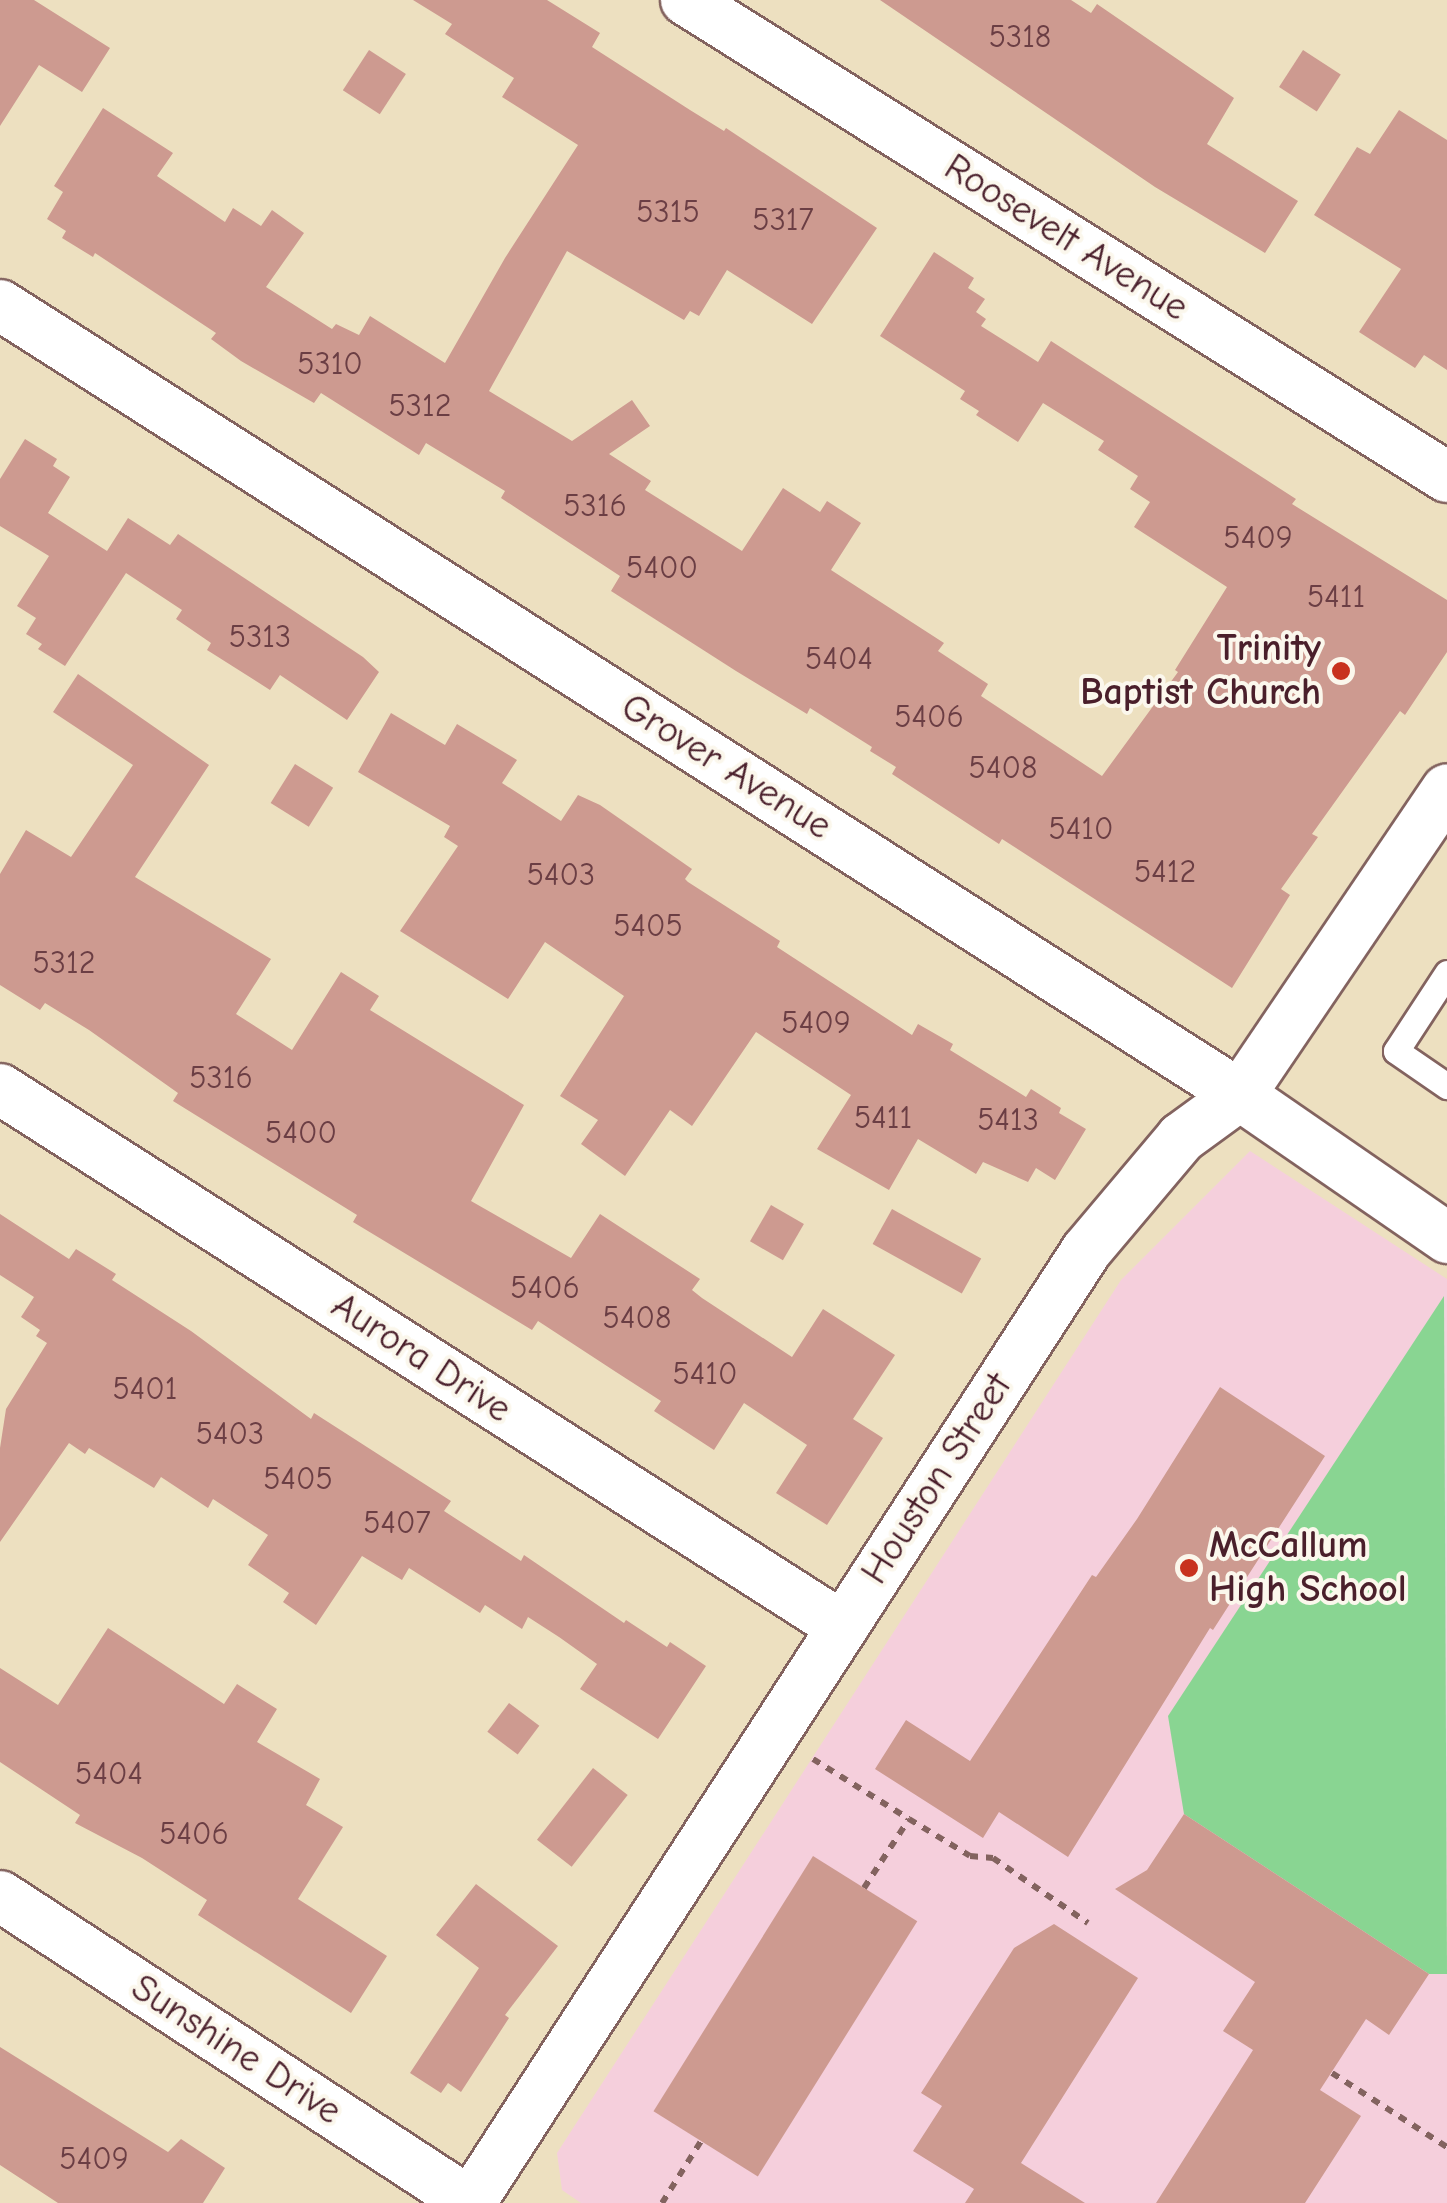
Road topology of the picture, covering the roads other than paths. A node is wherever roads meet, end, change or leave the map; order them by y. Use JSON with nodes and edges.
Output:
{"nodes":[{"id":1,"x":686,"y":0,"type":"edge"},
{"id":2,"x":0,"y":304,"type":"edge"},
{"id":3,"x":1447,"y":477,"type":"edge"},
{"id":4,"x":1447,"y":789,"type":"edge"},
{"id":5,"x":1447,"y":974,"type":"edge"},
{"id":6,"x":1447,"y":1086,"type":"edge"},
{"id":7,"x":0,"y":1089,"type":"edge"},
{"id":8,"x":1240,"y":1095,"type":"junction"},
{"id":9,"x":1447,"y":1238,"type":"edge"},
{"id":10,"x":843,"y":1626,"type":"junction"},
{"id":11,"x":0,"y":1896,"type":"edge"},
{"id":12,"x":470,"y":2203,"type":"edge"}],
"edges":[{"from":1,"to":3,"type":"street","name":"Roosevelt Avenue"},
{"from":2,"to":8,"type":"street","name":"Grover Avenue"},
{"from":4,"to":8,"type":"street","name":"Houston Street"},
{"from":5,"to":6,"type":"lane"},
{"from":7,"to":10,"type":"street","name":"Aurora Drive"},
{"from":8,"to":9,"type":"street","name":"Grover Avenue"},
{"from":8,"to":10,"type":"street","name":"Houston Street"},
{"from":10,"to":12,"type":"street","name":"Houston Street"},
{"from":11,"to":12,"type":"street","name":"Sunshine Drive"}]}
